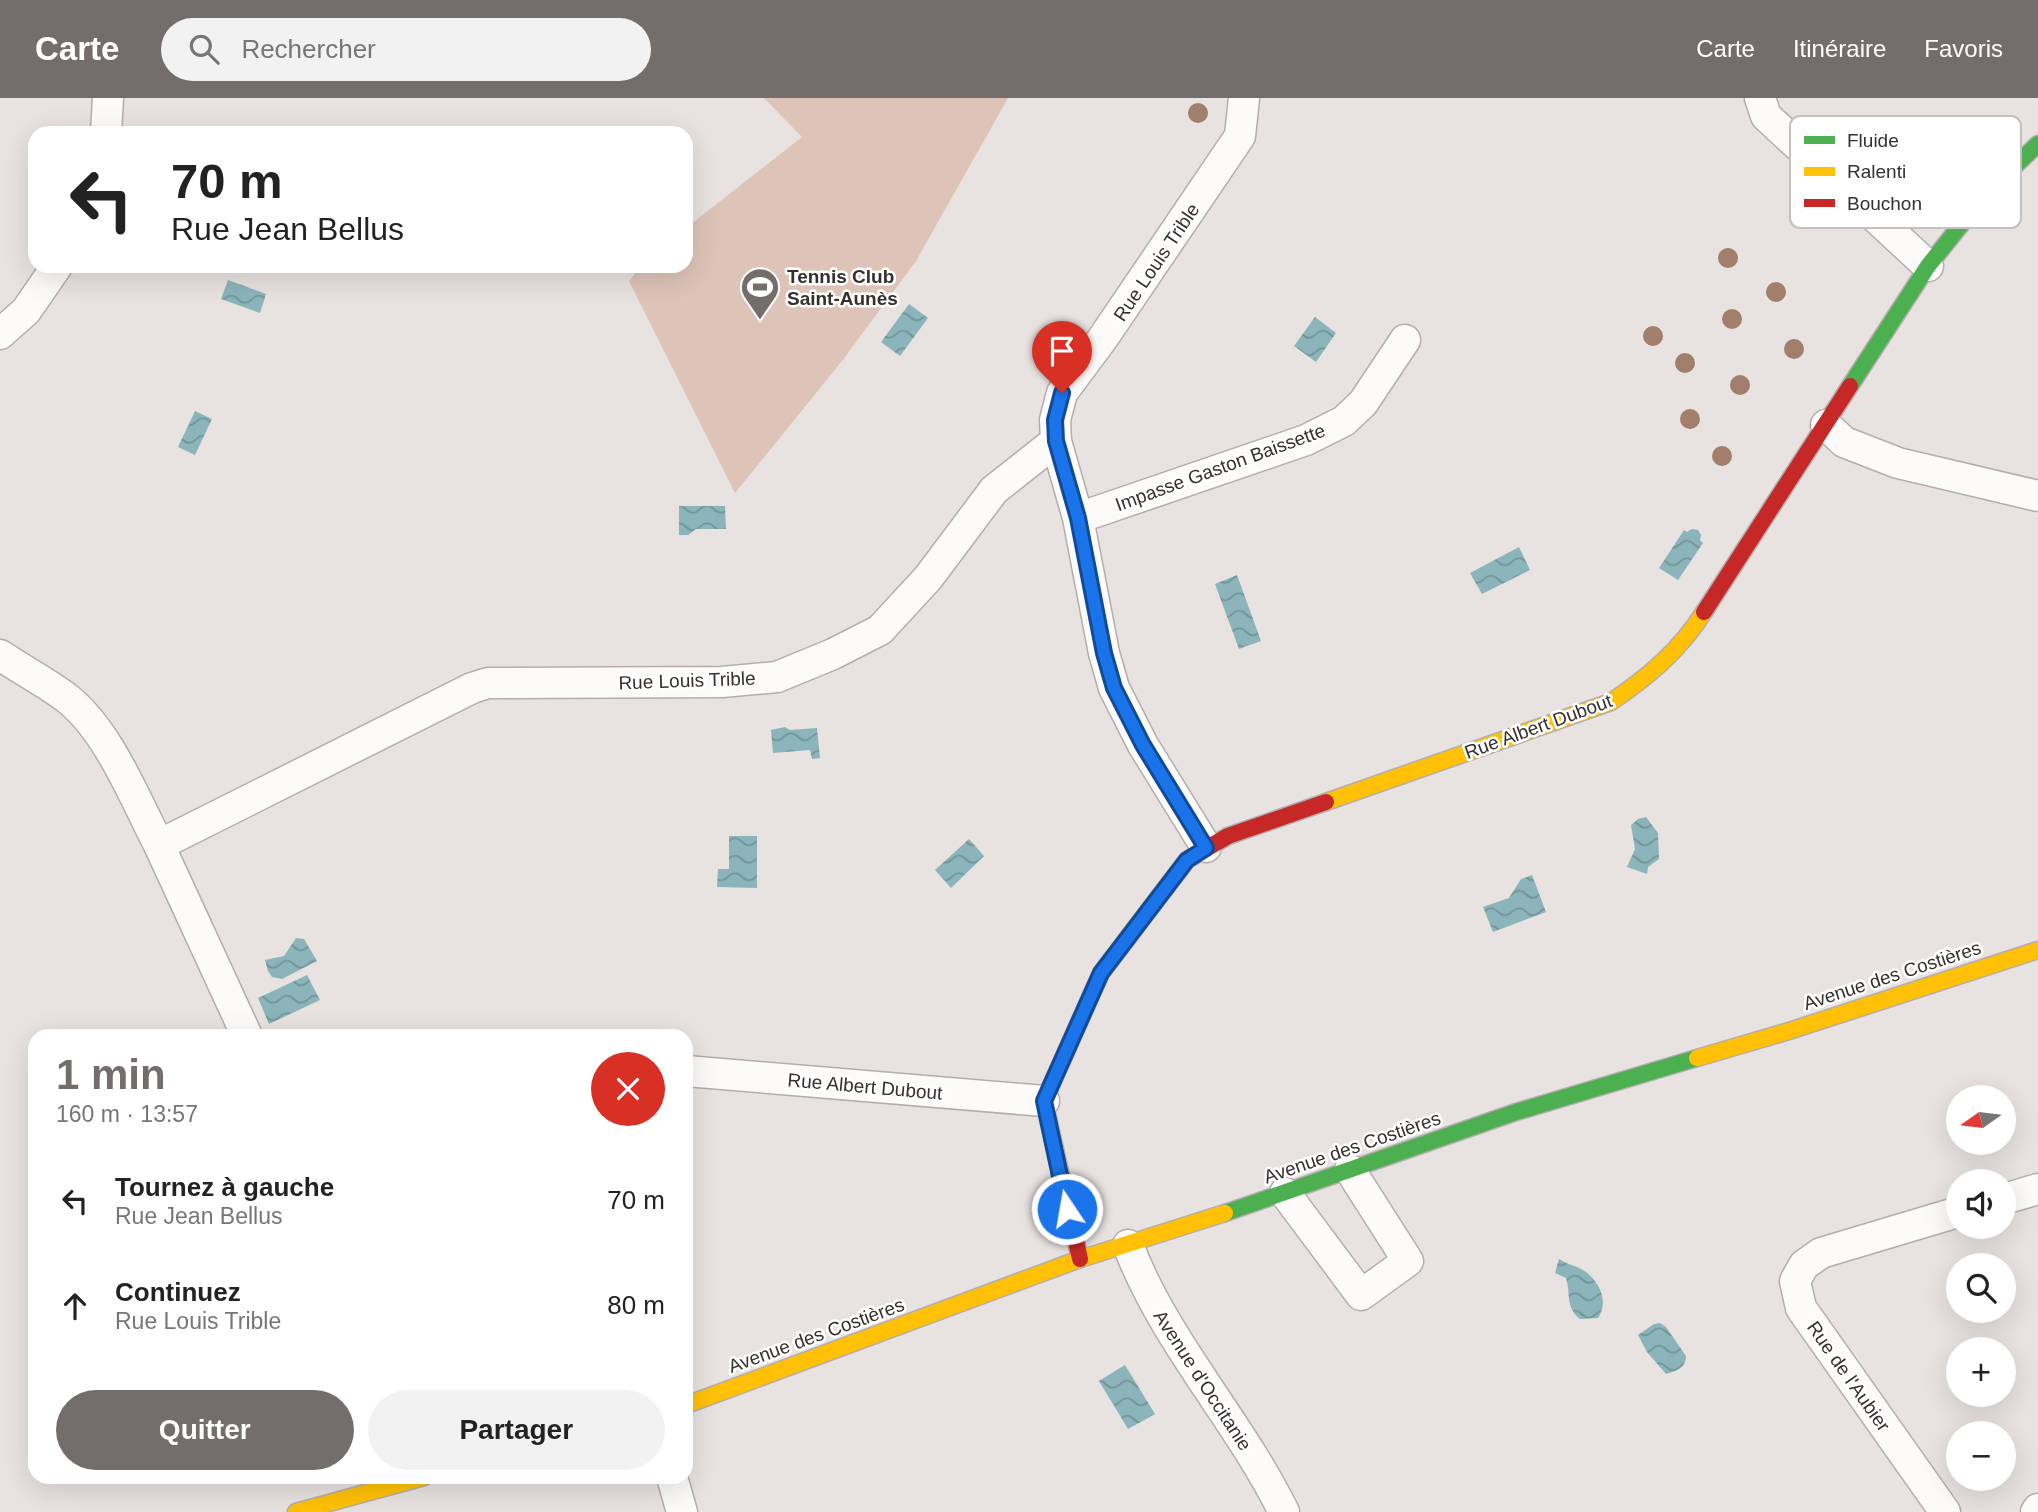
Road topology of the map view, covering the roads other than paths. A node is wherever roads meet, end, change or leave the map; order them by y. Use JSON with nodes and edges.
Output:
{"nodes":[{"id":1,"x":108,"y":98,"type":"edge"},
{"id":2,"x":1244,"y":98,"type":"edge"},
{"id":3,"x":1760,"y":98,"type":"edge"},
{"id":4,"x":106,"y":126,"type":"edge"},
{"id":5,"x":1790,"y":138,"type":"edge"},
{"id":6,"x":2038,"y":144,"type":"edge"},
{"id":7,"x":2021,"y":160,"type":"edge"},
{"id":8,"x":1887,"y":228,"type":"edge"},
{"id":9,"x":1958,"y":228,"type":"edge"},
{"id":10,"x":1928,"y":266,"type":"junction"},
{"id":11,"x":52,"y":273,"type":"edge"},
{"id":12,"x":0,"y":334,"type":"edge"},
{"id":13,"x":1405,"y":340,"type":"dead end"},
{"id":14,"x":1826,"y":425,"type":"junction"},
{"id":15,"x":1056,"y":441,"type":"junction"},
{"id":16,"x":2038,"y":496,"type":"edge"},
{"id":17,"x":1078,"y":518,"type":"junction"},
{"id":18,"x":0,"y":655,"type":"edge"},
{"id":19,"x":159,"y":845,"type":"junction"},
{"id":20,"x":1206,"y":848,"type":"junction"},
{"id":21,"x":2038,"y":950,"type":"edge"},
{"id":22,"x":244,"y":1029,"type":"edge"},
{"id":23,"x":693,"y":1072,"type":"edge"},
{"id":24,"x":1044,"y":1101,"type":"junction"},
{"id":25,"x":1350,"y":1170,"type":"junction"},
{"id":26,"x":2038,"y":1189,"type":"edge"},
{"id":27,"x":1285,"y":1193,"type":"junction"},
{"id":28,"x":2016,"y":1195,"type":"edge"},
{"id":29,"x":1946,"y":1217,"type":"edge"},
{"id":30,"x":1128,"y":1245,"type":"junction"},
{"id":31,"x":1080,"y":1259,"type":"junction"},
{"id":32,"x":693,"y":1402,"type":"edge"},
{"id":33,"x":398,"y":1484,"type":"edge"},
{"id":34,"x":674,"y":1484,"type":"edge"},
{"id":35,"x":296,"y":1512,"type":"edge"},
{"id":36,"x":682,"y":1512,"type":"edge"},
{"id":37,"x":1283,"y":1512,"type":"edge"},
{"id":38,"x":1945,"y":1512,"type":"edge"}],
"edges":[{"from":1,"to":4,"type":"street"},
{"from":2,"to":15,"type":"street","name":"Rue Louis Trible"},
{"from":3,"to":5,"type":"street"},
{"from":6,"to":7,"type":"street","name":"Rue Albert Dubout"},
{"from":8,"to":10,"type":"street"},
{"from":9,"to":10,"type":"street","name":"Rue Albert Dubout"},
{"from":10,"to":14,"type":"street","name":"Rue Albert Dubout"},
{"from":11,"to":12,"type":"street"},
{"from":13,"to":17,"type":"street","name":"Impasse Gaston Baissette"},
{"from":14,"to":16,"type":"street"},
{"from":14,"to":20,"type":"street","name":"Rue Albert Dubout"},
{"from":15,"to":17,"type":"street"},
{"from":15,"to":19,"type":"street","name":"Rue Louis Trible"},
{"from":17,"to":20,"type":"street"},
{"from":18,"to":19,"type":"street"},
{"from":19,"to":22,"type":"street"},
{"from":20,"to":24,"type":"street","name":"Rue Albert Dubout"},
{"from":21,"to":25,"type":"street","name":"Avenue des Costières"},
{"from":23,"to":24,"type":"street","name":"Rue Albert Dubout"},
{"from":24,"to":31,"type":"street"},
{"from":25,"to":27,"type":"street","name":"Avenue des Costières"},
{"from":25,"to":27,"type":"street"},
{"from":26,"to":28,"type":"street"},
{"from":27,"to":30,"type":"street","name":"Avenue des Costières"},
{"from":29,"to":38,"type":"street","name":"Rue de l'Aubier"},
{"from":30,"to":31,"type":"street","name":"Avenue des Costières"},
{"from":30,"to":37,"type":"street","name":"Avenue d'Occitanie"},
{"from":31,"to":32,"type":"street","name":"Avenue des Costières"},
{"from":33,"to":35,"type":"street"},
{"from":34,"to":36,"type":"street"}]}
